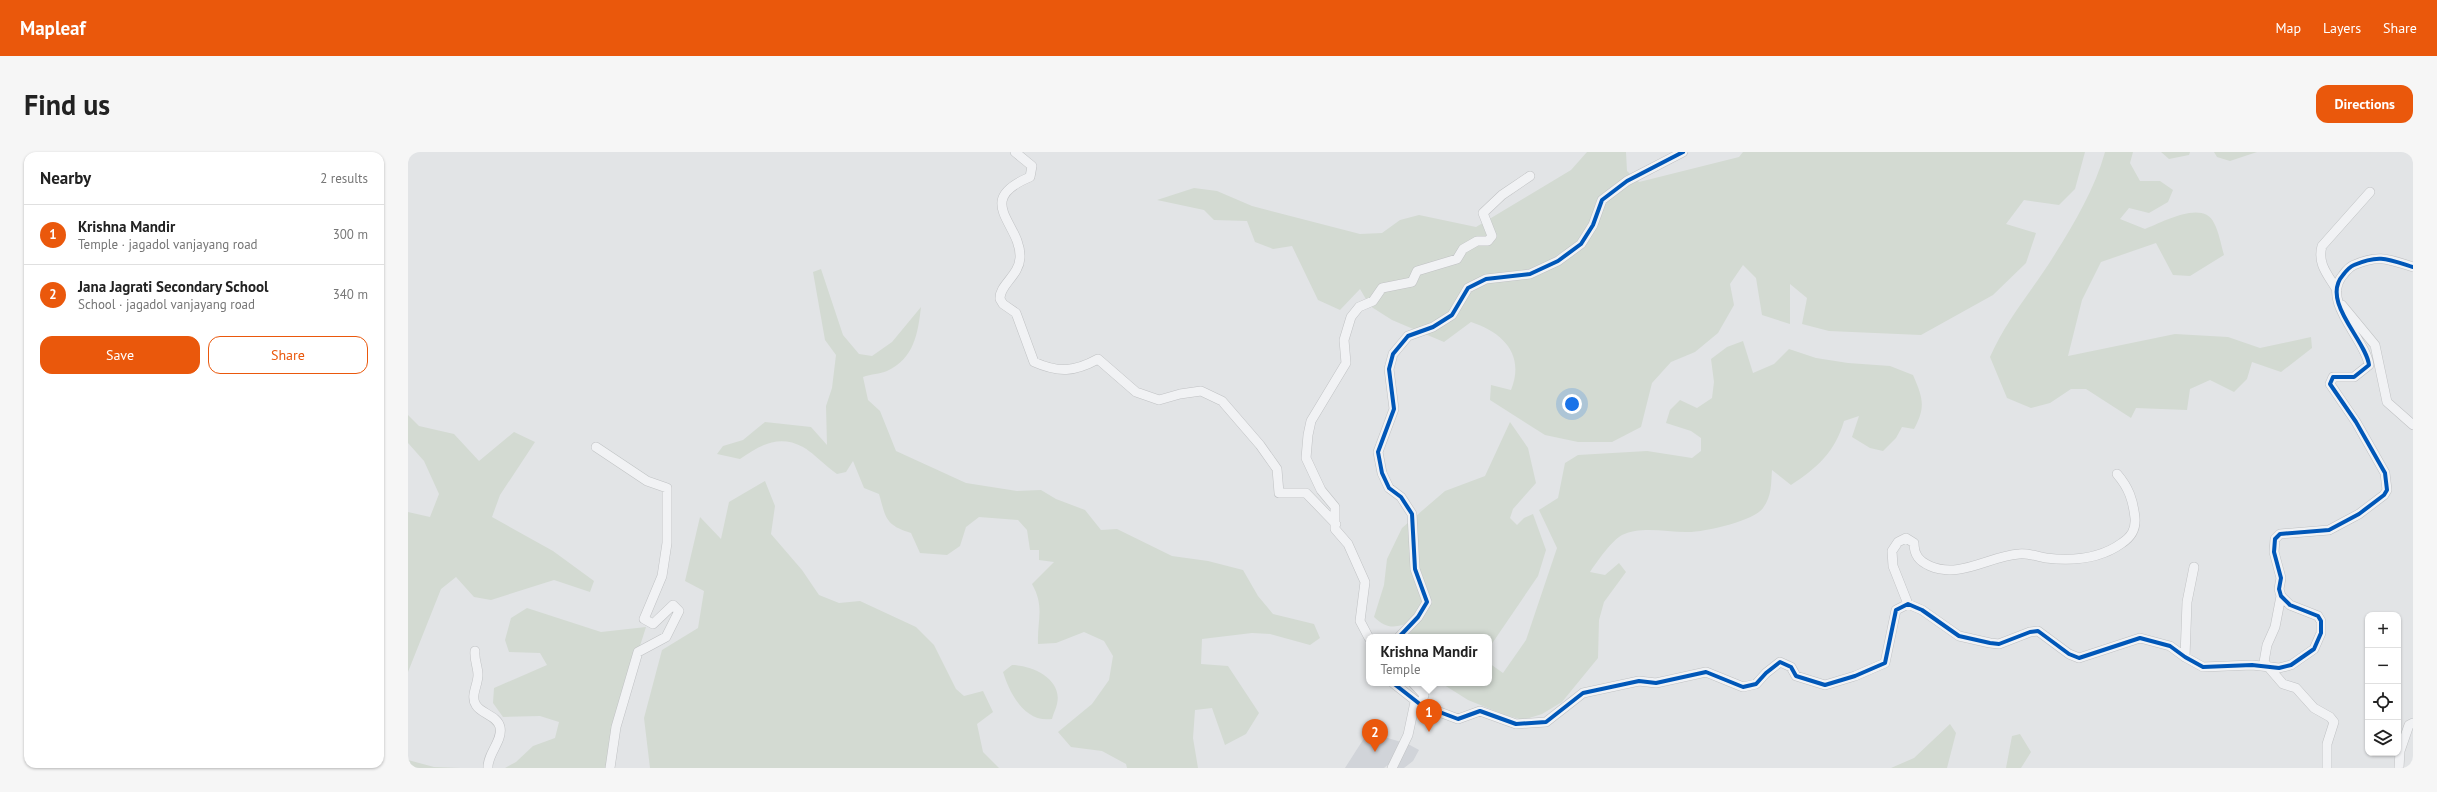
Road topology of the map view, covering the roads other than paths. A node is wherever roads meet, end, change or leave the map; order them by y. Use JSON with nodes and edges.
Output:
{"nodes":[{"id":1,"x":1015,"y":152,"type":"edge"},
{"id":2,"x":1683,"y":152,"type":"edge"},
{"id":3,"x":1530,"y":176,"type":"dead end"},
{"id":4,"x":2370,"y":192,"type":"dead end"},
{"id":5,"x":2413,"y":268,"type":"edge"},
{"id":6,"x":2337,"y":290,"type":"junction"},
{"id":7,"x":2339,"y":301,"type":"junction"},
{"id":8,"x":2413,"y":425,"type":"edge"},
{"id":9,"x":596,"y":447,"type":"dead end"},
{"id":10,"x":2117,"y":474,"type":"dead end"},
{"id":11,"x":1336,"y":524,"type":"junction"},
{"id":12,"x":2194,"y":567,"type":"dead end"},
{"id":13,"x":2281,"y":596,"type":"junction"},
{"id":14,"x":1908,"y":604,"type":"junction"},
{"id":15,"x":1367,"y":634,"type":"edge"},
{"id":16,"x":1402,"y":634,"type":"edge"},
{"id":17,"x":475,"y":651,"type":"dead end"},
{"id":18,"x":2185,"y":657,"type":"junction"},
{"id":19,"x":2270,"y":667,"type":"junction"},
{"id":20,"x":1397,"y":686,"type":"edge"},
{"id":21,"x":1416,"y":686,"type":"edge"},
{"id":22,"x":1421,"y":704,"type":"junction"},
{"id":23,"x":2413,"y":723,"type":"edge"},
{"id":24,"x":488,"y":768,"type":"edge"},
{"id":25,"x":610,"y":768,"type":"edge"},
{"id":26,"x":1392,"y":768,"type":"edge"},
{"id":27,"x":2327,"y":768,"type":"edge"},
{"id":28,"x":2399,"y":768,"type":"edge"}],
"edges":[{"from":1,"to":11,"type":"street"},
{"from":2,"to":16,"type":"street"},
{"from":3,"to":11,"type":"street"},
{"from":4,"to":6,"type":"street"},
{"from":5,"to":6,"type":"street"},
{"from":6,"to":7,"type":"street"},
{"from":7,"to":8,"type":"street"},
{"from":7,"to":13,"type":"street"},
{"from":9,"to":25,"type":"street"},
{"from":10,"to":14,"type":"street"},
{"from":11,"to":15,"type":"street"},
{"from":12,"to":18,"type":"street"},
{"from":13,"to":19,"type":"street"},
{"from":13,"to":19,"type":"street"},
{"from":14,"to":18,"type":"street"},
{"from":14,"to":22,"type":"street"},
{"from":17,"to":24,"type":"street"},
{"from":18,"to":19,"type":"street"},
{"from":19,"to":27,"type":"street"},
{"from":20,"to":22,"type":"street"},
{"from":21,"to":22,"type":"street"},
{"from":22,"to":26,"type":"street"},
{"from":23,"to":28,"type":"street"}]}
